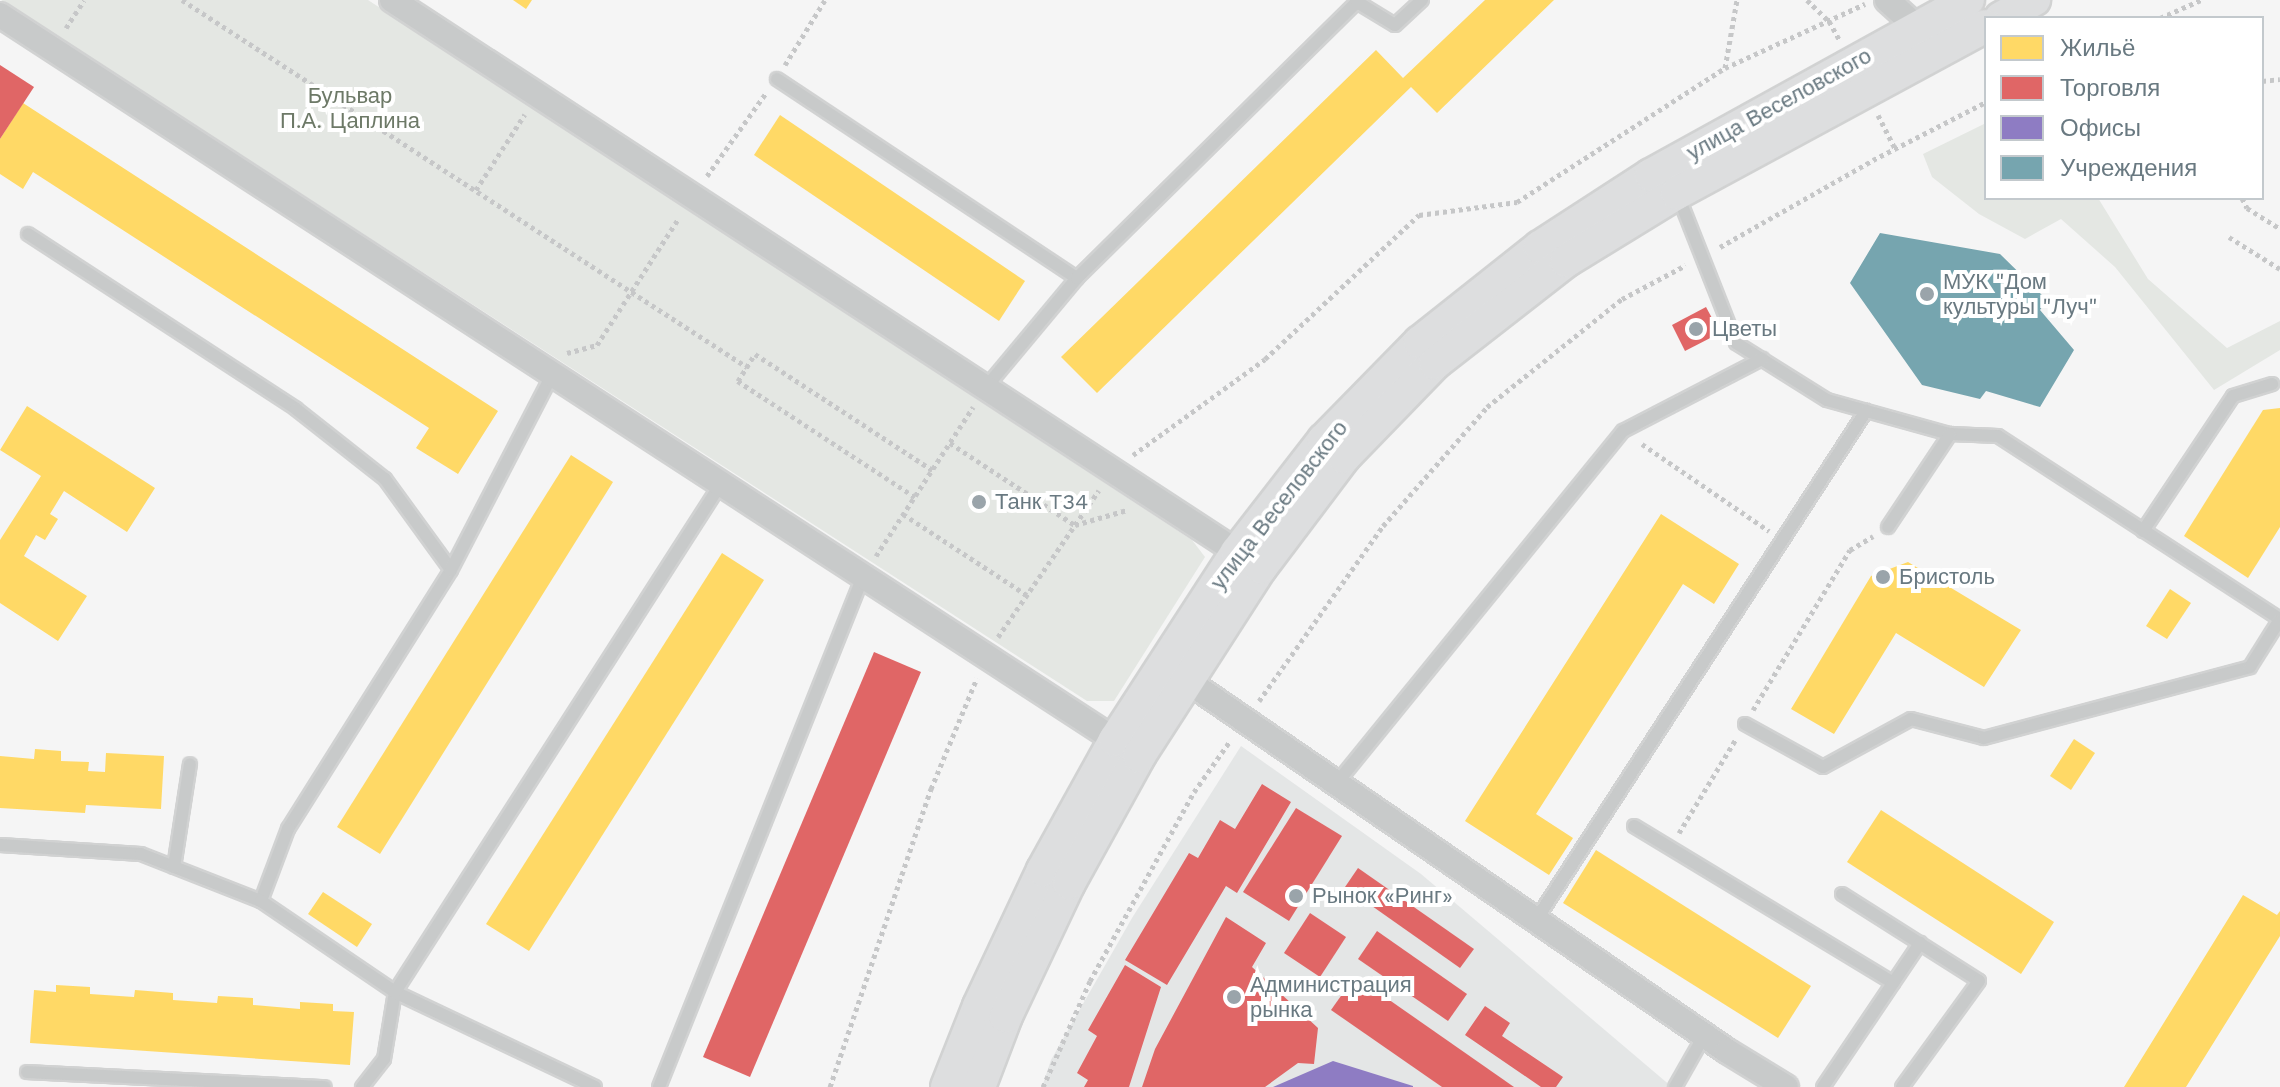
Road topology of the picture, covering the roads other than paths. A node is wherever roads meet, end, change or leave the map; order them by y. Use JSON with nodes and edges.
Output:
{"nodes":[{"id":1,"x":392,"y":0,"type":"edge"},
{"id":2,"x":1422,"y":0,"type":"edge"},
{"id":3,"x":1887,"y":0,"type":"edge"},
{"id":4,"x":1968,"y":0,"type":"edge"},
{"id":5,"x":2034,"y":0,"type":"edge"},
{"id":6,"x":0,"y":15,"type":"edge"},
{"id":7,"x":2005,"y":16,"type":"edge"},
{"id":8,"x":1984,"y":26,"type":"edge"},
{"id":9,"x":1926,"y":41,"type":"junction"},
{"id":10,"x":777,"y":79,"type":"dead end"},
{"id":11,"x":1677,"y":193,"type":"junction"},
{"id":12,"x":28,"y":234,"type":"dead end"},
{"id":13,"x":1077,"y":278,"type":"junction"},
{"id":14,"x":1762,"y":359,"type":"junction"},
{"id":15,"x":553,"y":373,"type":"junction"},
{"id":16,"x":2272,"y":384,"type":"dead end"},
{"id":17,"x":987,"y":386,"type":"junction"},
{"id":18,"x":1866,"y":411,"type":"junction"},
{"id":19,"x":1950,"y":434,"type":"junction"},
{"id":20,"x":722,"y":482,"type":"junction"},
{"id":21,"x":1888,"y":527,"type":"road end"},
{"id":22,"x":2143,"y":531,"type":"junction"},
{"id":23,"x":1249,"y":560,"type":"junction"},
{"id":24,"x":451,"y":570,"type":"junction"},
{"id":25,"x":864,"y":574,"type":"junction"},
{"id":26,"x":2280,"y":620,"type":"edge"},
{"id":27,"x":1186,"y":680,"type":"junction"},
{"id":28,"x":1745,"y":724,"type":"road end"},
{"id":29,"x":1127,"y":748,"type":"junction"},
{"id":30,"x":190,"y":764,"type":"dead end"},
{"id":31,"x":1336,"y":784,"type":"junction"},
{"id":32,"x":1634,"y":826,"type":"dead end"},
{"id":33,"x":0,"y":845,"type":"edge"},
{"id":34,"x":174,"y":867,"type":"junction"},
{"id":35,"x":1842,"y":894,"type":"dead end"},
{"id":36,"x":261,"y":901,"type":"junction"},
{"id":37,"x":1536,"y":920,"type":"junction"},
{"id":38,"x":1920,"y":943,"type":"junction"},
{"id":39,"x":1893,"y":983,"type":"junction"},
{"id":40,"x":395,"y":992,"type":"junction"},
{"id":41,"x":1704,"y":1036,"type":"junction"},
{"id":42,"x":27,"y":1072,"type":"dead end"},
{"id":43,"x":221,"y":1084,"type":"edge"},
{"id":44,"x":325,"y":1087,"type":"edge"},
{"id":45,"x":362,"y":1087,"type":"edge"},
{"id":46,"x":595,"y":1087,"type":"edge"},
{"id":47,"x":659,"y":1087,"type":"edge"},
{"id":48,"x":947,"y":1087,"type":"edge"},
{"id":49,"x":979,"y":1087,"type":"edge"},
{"id":50,"x":1675,"y":1087,"type":"edge"},
{"id":51,"x":1786,"y":1087,"type":"edge"},
{"id":52,"x":1823,"y":1087,"type":"edge"},
{"id":53,"x":1902,"y":1087,"type":"edge"}],
"edges":[{"from":1,"to":17,"type":"street"},
{"from":2,"to":13,"type":"lane"},
{"from":3,"to":9,"type":"street"},
{"from":4,"to":9,"type":"main road","name":"улица Веселовского"},
{"from":5,"to":7,"type":"main road"},
{"from":6,"to":15,"type":"street"},
{"from":8,"to":9,"type":"main road","name":"улица Веселовского"},
{"from":9,"to":11,"type":"main road","name":"улица Веселовского"},
{"from":9,"to":23,"type":"main road","name":"улица Веселовского"},
{"from":10,"to":13,"type":"lane"},
{"from":11,"to":14,"type":"lane"},
{"from":11,"to":23,"type":"main road","name":"улица Веселовского"},
{"from":12,"to":24,"type":"lane"},
{"from":13,"to":17,"type":"lane"},
{"from":14,"to":18,"type":"lane"},
{"from":14,"to":31,"type":"lane"},
{"from":15,"to":20,"type":"street"},
{"from":15,"to":24,"type":"lane"},
{"from":16,"to":22,"type":"lane"},
{"from":17,"to":23,"type":"street"},
{"from":18,"to":19,"type":"lane"},
{"from":18,"to":37,"type":"lane"},
{"from":19,"to":21,"type":"lane"},
{"from":19,"to":22,"type":"lane"},
{"from":20,"to":25,"type":"street"},
{"from":20,"to":40,"type":"lane"},
{"from":22,"to":26,"type":"lane"},
{"from":23,"to":27,"type":"main road","name":"улица Веселовского"},
{"from":23,"to":29,"type":"main road","name":"улица Веселовского"},
{"from":24,"to":36,"type":"lane"},
{"from":25,"to":29,"type":"street"},
{"from":25,"to":47,"type":"lane"},
{"from":26,"to":28,"type":"lane"},
{"from":27,"to":29,"type":"main road","name":"улица Веселовского"},
{"from":27,"to":31,"type":"street"},
{"from":29,"to":48,"type":"main road","name":"улица Веселовского"},
{"from":29,"to":49,"type":"main road","name":"улица Веселовского"},
{"from":30,"to":34,"type":"lane"},
{"from":31,"to":37,"type":"street"},
{"from":32,"to":39,"type":"lane"},
{"from":33,"to":34,"type":"lane"},
{"from":34,"to":36,"type":"lane"},
{"from":35,"to":38,"type":"lane"},
{"from":36,"to":40,"type":"lane"},
{"from":37,"to":41,"type":"street"},
{"from":38,"to":39,"type":"lane"},
{"from":38,"to":53,"type":"lane"},
{"from":39,"to":52,"type":"lane"},
{"from":40,"to":45,"type":"lane"},
{"from":40,"to":46,"type":"lane"},
{"from":41,"to":50,"type":"lane"},
{"from":41,"to":51,"type":"street"},
{"from":42,"to":43,"type":"lane"},
{"from":43,"to":44,"type":"lane"}]}
